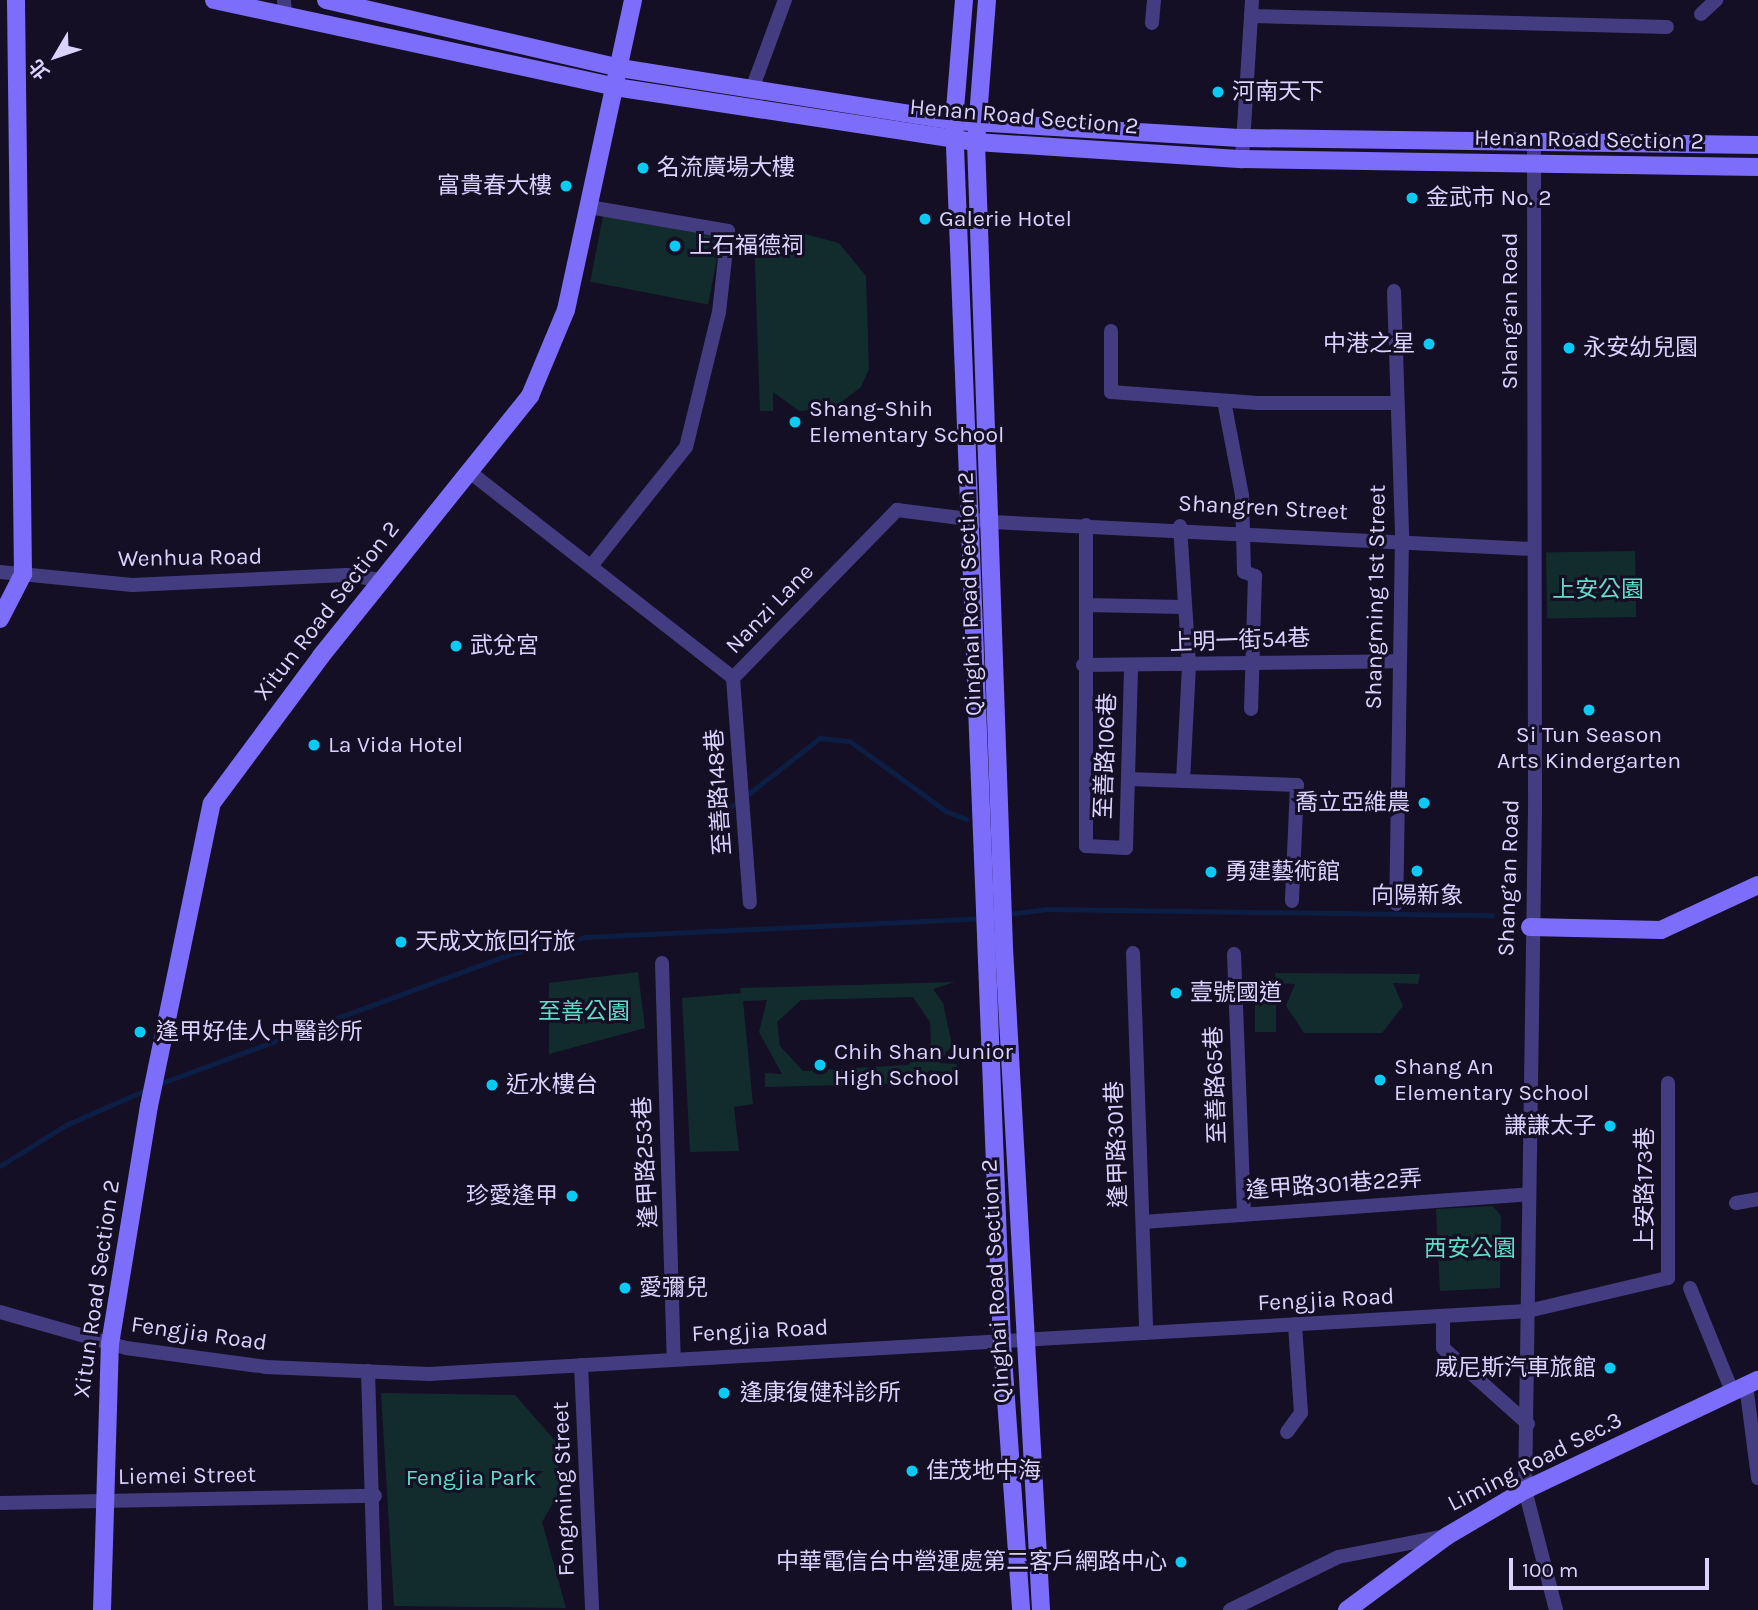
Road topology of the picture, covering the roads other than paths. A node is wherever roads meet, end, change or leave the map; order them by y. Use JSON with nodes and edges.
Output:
{"nodes":[{"id":1,"x":16,"y":0,"type":"edge"},
{"id":2,"x":214,"y":0,"type":"edge"},
{"id":3,"x":326,"y":0,"type":"edge"},
{"id":4,"x":633,"y":0,"type":"edge"},
{"id":5,"x":785,"y":0,"type":"edge"},
{"id":6,"x":964,"y":0,"type":"edge"},
{"id":7,"x":987,"y":0,"type":"edge"},
{"id":8,"x":1154,"y":0,"type":"edge"},
{"id":9,"x":1252,"y":0,"type":"edge"},
{"id":10,"x":1716,"y":0,"type":"edge"},
{"id":11,"x":285,"y":7,"type":"edge"},
{"id":12,"x":1702,"y":14,"type":"dead end"},
{"id":13,"x":1251,"y":16,"type":"junction"},
{"id":14,"x":1152,"y":23,"type":"dead end"},
{"id":15,"x":1667,"y":27,"type":"dead end"},
{"id":16,"x":620,"y":68,"type":"junction"},
{"id":17,"x":615,"y":87,"type":"junction"},
{"id":18,"x":752,"y":89,"type":"junction"},
{"id":19,"x":954,"y":121,"type":"junction"},
{"id":20,"x":978,"y":121,"type":"junction"},
{"id":21,"x":1244,"y":138,"type":"junction"},
{"id":22,"x":954,"y":140,"type":"junction"},
{"id":23,"x":976,"y":142,"type":"junction"},
{"id":24,"x":1534,"y":142,"type":"junction"},
{"id":25,"x":1758,"y":145,"type":"edge"},
{"id":26,"x":1242,"y":159,"type":"junction"},
{"id":27,"x":1533,"y":164,"type":"junction"},
{"id":28,"x":1758,"y":167,"type":"edge"},
{"id":29,"x":589,"y":207,"type":"junction"},
{"id":30,"x":1394,"y":291,"type":"dead end"},
{"id":31,"x":1111,"y":331,"type":"dead end"},
{"id":32,"x":1224,"y":401,"type":"junction"},
{"id":33,"x":1397,"y":403,"type":"junction"},
{"id":34,"x":471,"y":473,"type":"junction"},
{"id":35,"x":969,"y":520,"type":"junction"},
{"id":36,"x":992,"y":522,"type":"junction"},
{"id":37,"x":1086,"y":525,"type":"junction"},
{"id":38,"x":1180,"y":526,"type":"junction"},
{"id":39,"x":1243,"y":530,"type":"junction"},
{"id":40,"x":1402,"y":537,"type":"junction"},
{"id":41,"x":1532,"y":549,"type":"junction"},
{"id":42,"x":591,"y":566,"type":"junction"},
{"id":43,"x":0,"y":572,"type":"edge"},
{"id":44,"x":23,"y":575,"type":"junction"},
{"id":45,"x":382,"y":580,"type":"junction"},
{"id":46,"x":1086,"y":605,"type":"junction"},
{"id":47,"x":1183,"y":607,"type":"junction"},
{"id":48,"x":0,"y":619,"type":"edge"},
{"id":49,"x":1253,"y":661,"type":"junction"},
{"id":50,"x":1398,"y":661,"type":"junction"},
{"id":51,"x":1083,"y":665,"type":"junction"},
{"id":52,"x":1131,"y":665,"type":"junction"},
{"id":53,"x":1189,"y":666,"type":"junction"},
{"id":54,"x":733,"y":678,"type":"junction"},
{"id":55,"x":1251,"y":709,"type":"dead end"},
{"id":56,"x":1128,"y":779,"type":"junction"},
{"id":57,"x":1183,"y":780,"type":"junction"},
{"id":58,"x":1758,"y":885,"type":"edge"},
{"id":59,"x":995,"y":892,"type":"junction"},
{"id":60,"x":1292,"y":901,"type":"dead end"},
{"id":61,"x":750,"y":902,"type":"dead end"},
{"id":62,"x":1396,"y":904,"type":"dead end"},
{"id":63,"x":1530,"y":927,"type":"junction"},
{"id":64,"x":995,"y":948,"type":"junction"},
{"id":65,"x":1133,"y":953,"type":"dead end"},
{"id":66,"x":1234,"y":954,"type":"dead end"},
{"id":67,"x":662,"y":963,"type":"dead end"},
{"id":68,"x":1668,"y":1083,"type":"dead end"},
{"id":69,"x":1529,"y":1194,"type":"junction"},
{"id":70,"x":1758,"y":1199,"type":"edge"},
{"id":71,"x":1736,"y":1203,"type":"dead end"},
{"id":72,"x":1244,"y":1215,"type":"junction"},
{"id":73,"x":1143,"y":1222,"type":"junction"},
{"id":74,"x":1690,"y":1288,"type":"dead end"},
{"id":75,"x":1528,"y":1311,"type":"junction"},
{"id":76,"x":0,"y":1312,"type":"edge"},
{"id":77,"x":1443,"y":1316,"type":"junction"},
{"id":78,"x":1295,"y":1324,"type":"junction"},
{"id":79,"x":1146,"y":1333,"type":"junction"},
{"id":80,"x":1023,"y":1341,"type":"junction"},
{"id":81,"x":1002,"y":1343,"type":"junction"},
{"id":82,"x":110,"y":1344,"type":"junction"},
{"id":83,"x":674,"y":1358,"type":"junction"},
{"id":84,"x":581,"y":1365,"type":"junction"},
{"id":85,"x":368,"y":1371,"type":"junction"},
{"id":86,"x":1745,"y":1385,"type":"edge"},
{"id":87,"x":1528,"y":1424,"type":"junction"},
{"id":88,"x":1287,"y":1432,"type":"dead end"},
{"id":89,"x":1758,"y":1478,"type":"edge"},
{"id":90,"x":1525,"y":1490,"type":"junction"},
{"id":91,"x":375,"y":1496,"type":"junction"},
{"id":92,"x":102,"y":1501,"type":"junction"},
{"id":93,"x":0,"y":1503,"type":"edge"},
{"id":94,"x":1447,"y":1536,"type":"junction"},
{"id":95,"x":102,"y":1610,"type":"edge"},
{"id":96,"x":374,"y":1610,"type":"edge"},
{"id":97,"x":592,"y":1610,"type":"edge"},
{"id":98,"x":1021,"y":1610,"type":"edge"},
{"id":99,"x":1041,"y":1610,"type":"edge"},
{"id":100,"x":1230,"y":1610,"type":"edge"},
{"id":101,"x":1346,"y":1610,"type":"edge"},
{"id":102,"x":1556,"y":1610,"type":"edge"}],
"edges":[{"from":1,"to":44,"type":"street"},
{"from":2,"to":11,"type":"street","name":"Henan Road Section 2"},
{"from":3,"to":16,"type":"street","name":"Henan Road Section 2"},
{"from":4,"to":16,"type":"street","name":"Xitun Road Section 2"},
{"from":5,"to":18,"type":"street"},
{"from":6,"to":19,"type":"street","name":"Qinghai Road Section 2"},
{"from":7,"to":20,"type":"street","name":"Qinghai Road Section 2"},
{"from":8,"to":14,"type":"street"},
{"from":9,"to":13,"type":"street"},
{"from":10,"to":12,"type":"street"},
{"from":11,"to":17,"type":"street","name":"Henan Road Section 2"},
{"from":13,"to":15,"type":"street"},
{"from":13,"to":21,"type":"street"},
{"from":16,"to":17,"type":"street","name":"Xitun Road Section 2"},
{"from":16,"to":18,"type":"street","name":"Henan Road Section 2"},
{"from":17,"to":22,"type":"street","name":"Henan Road Section 2"},
{"from":17,"to":29,"type":"street","name":"Xitun Road Section 2"},
{"from":18,"to":19,"type":"street","name":"Henan Road Section 2"},
{"from":19,"to":20,"type":"street","name":"Henan Road Section 2"},
{"from":19,"to":22,"type":"street","name":"Qinghai Road Section 2"},
{"from":20,"to":21,"type":"street","name":"Henan Road Section 2"},
{"from":20,"to":23,"type":"street","name":"Qinghai Road Section 2"},
{"from":21,"to":24,"type":"street","name":"Henan Road Section 2"},
{"from":21,"to":26,"type":"street"},
{"from":22,"to":23,"type":"street","name":"Henan Road Section 2"},
{"from":22,"to":35,"type":"street","name":"Qinghai Road Section 2"},
{"from":23,"to":26,"type":"street","name":"Henan Road Section 2"},
{"from":23,"to":36,"type":"street","name":"Qinghai Road Section 2"},
{"from":24,"to":25,"type":"street","name":"Henan Road Section 2"},
{"from":24,"to":27,"type":"street","name":"Shang’an Road"},
{"from":26,"to":27,"type":"street","name":"Henan Road Section 2"},
{"from":27,"to":28,"type":"street","name":"Henan Road Section 2"},
{"from":27,"to":41,"type":"street","name":"Shang’an Road"},
{"from":29,"to":34,"type":"street","name":"Xitun Road Section 2"},
{"from":29,"to":42,"type":"street"},
{"from":30,"to":33,"type":"street","name":"Shangming 1st Street"},
{"from":31,"to":32,"type":"street"},
{"from":32,"to":33,"type":"street"},
{"from":32,"to":39,"type":"street"},
{"from":33,"to":40,"type":"street","name":"Shangming 1st Street"},
{"from":34,"to":42,"type":"street","name":"Nanzi Lane"},
{"from":34,"to":45,"type":"street","name":"Xitun Road Section 2"},
{"from":35,"to":36,"type":"street","name":"Nanzi Lane"},
{"from":35,"to":54,"type":"street","name":"Nanzi Lane"},
{"from":35,"to":59,"type":"street","name":"Qinghai Road Section 2"},
{"from":36,"to":37,"type":"street","name":"Shangren Street"},
{"from":36,"to":59,"type":"street","name":"Qinghai Road Section 2"},
{"from":37,"to":38,"type":"street","name":"Shangren Street"},
{"from":37,"to":46,"type":"street"},
{"from":38,"to":39,"type":"street","name":"Shangren Street"},
{"from":38,"to":47,"type":"street"},
{"from":39,"to":40,"type":"street","name":"Shangren Street"},
{"from":39,"to":49,"type":"street"},
{"from":40,"to":41,"type":"street","name":"Shangren Street"},
{"from":40,"to":50,"type":"street","name":"Shangming 1st Street"},
{"from":41,"to":63,"type":"street","name":"Shang’an Road"},
{"from":42,"to":54,"type":"street","name":"Nanzi Lane"},
{"from":43,"to":44,"type":"street","name":"Wenhua Road"},
{"from":44,"to":45,"type":"street","name":"Wenhua Road"},
{"from":44,"to":48,"type":"street"},
{"from":45,"to":82,"type":"street","name":"Xitun Road Section 2"},
{"from":46,"to":47,"type":"street"},
{"from":46,"to":51,"type":"street"},
{"from":47,"to":53,"type":"street"},
{"from":49,"to":50,"type":"street","name":"上明一街54巷"},
{"from":49,"to":53,"type":"street","name":"上明一街54巷"},
{"from":49,"to":55,"type":"street"},
{"from":50,"to":62,"type":"street","name":"Shangming 1st Street"},
{"from":51,"to":52,"type":"street","name":"上明一街54巷"},
{"from":51,"to":56,"type":"street","name":"至善路106巷"},
{"from":52,"to":53,"type":"street","name":"上明一街54巷"},
{"from":52,"to":56,"type":"street","name":"至善路106巷"},
{"from":53,"to":57,"type":"street"},
{"from":54,"to":61,"type":"street","name":"至善路148巷"},
{"from":56,"to":57,"type":"street"},
{"from":57,"to":60,"type":"street"},
{"from":58,"to":63,"type":"street"},
{"from":59,"to":64,"type":"street"},
{"from":63,"to":69,"type":"street","name":"Shang’an Road"},
{"from":64,"to":80,"type":"street","name":"Qinghai Road Section 2"},
{"from":64,"to":81,"type":"street","name":"Qinghai Road Section 2"},
{"from":65,"to":73,"type":"street","name":"逢甲路301巷"},
{"from":66,"to":72,"type":"street","name":"至善路65巷"},
{"from":67,"to":83,"type":"street","name":"逢甲路253巷"},
{"from":68,"to":75,"type":"street","name":"上安路173巷"},
{"from":69,"to":72,"type":"street","name":"逢甲路301巷22弄"},
{"from":69,"to":75,"type":"street","name":"Shang’an Road"},
{"from":70,"to":71,"type":"street"},
{"from":72,"to":73,"type":"street","name":"逢甲路301巷22弄"},
{"from":73,"to":79,"type":"street","name":"逢甲路301巷"},
{"from":74,"to":86,"type":"street"},
{"from":75,"to":77,"type":"street","name":"Fengjia Road"},
{"from":75,"to":87,"type":"street","name":"Shang’an Road"},
{"from":76,"to":82,"type":"street","name":"Fengjia Road"},
{"from":77,"to":78,"type":"street","name":"Fengjia Road"},
{"from":77,"to":87,"type":"street"},
{"from":78,"to":79,"type":"street","name":"Fengjia Road"},
{"from":78,"to":88,"type":"street"},
{"from":79,"to":80,"type":"street","name":"Fengjia Road"},
{"from":80,"to":81,"type":"street","name":"Fengjia Road"},
{"from":80,"to":99,"type":"street","name":"Qinghai Road Section 2"},
{"from":81,"to":83,"type":"street","name":"Fengjia Road"},
{"from":81,"to":98,"type":"street","name":"Qinghai Road Section 2"},
{"from":82,"to":85,"type":"street","name":"Fengjia Road"},
{"from":82,"to":92,"type":"street","name":"Xitun Road Section 2"},
{"from":83,"to":84,"type":"street","name":"Fengjia Road"},
{"from":84,"to":85,"type":"street","name":"Fengjia Road"},
{"from":84,"to":97,"type":"street","name":"Fongming Street"},
{"from":85,"to":91,"type":"street"},
{"from":86,"to":89,"type":"street"},
{"from":86,"to":90,"type":"street","name":"Liming Road Sec.3"},
{"from":87,"to":90,"type":"street","name":"Shang’an Road"},
{"from":90,"to":94,"type":"street","name":"Liming Road Sec.3"},
{"from":90,"to":102,"type":"street","name":"Shang’an Road"},
{"from":91,"to":92,"type":"street","name":"Liemei Street"},
{"from":91,"to":96,"type":"street"},
{"from":92,"to":93,"type":"street","name":"Liemei Street"},
{"from":92,"to":95,"type":"street","name":"Xitun Road Section 2"},
{"from":94,"to":100,"type":"street"},
{"from":94,"to":101,"type":"street","name":"Liming Road Sec.3"}]}
